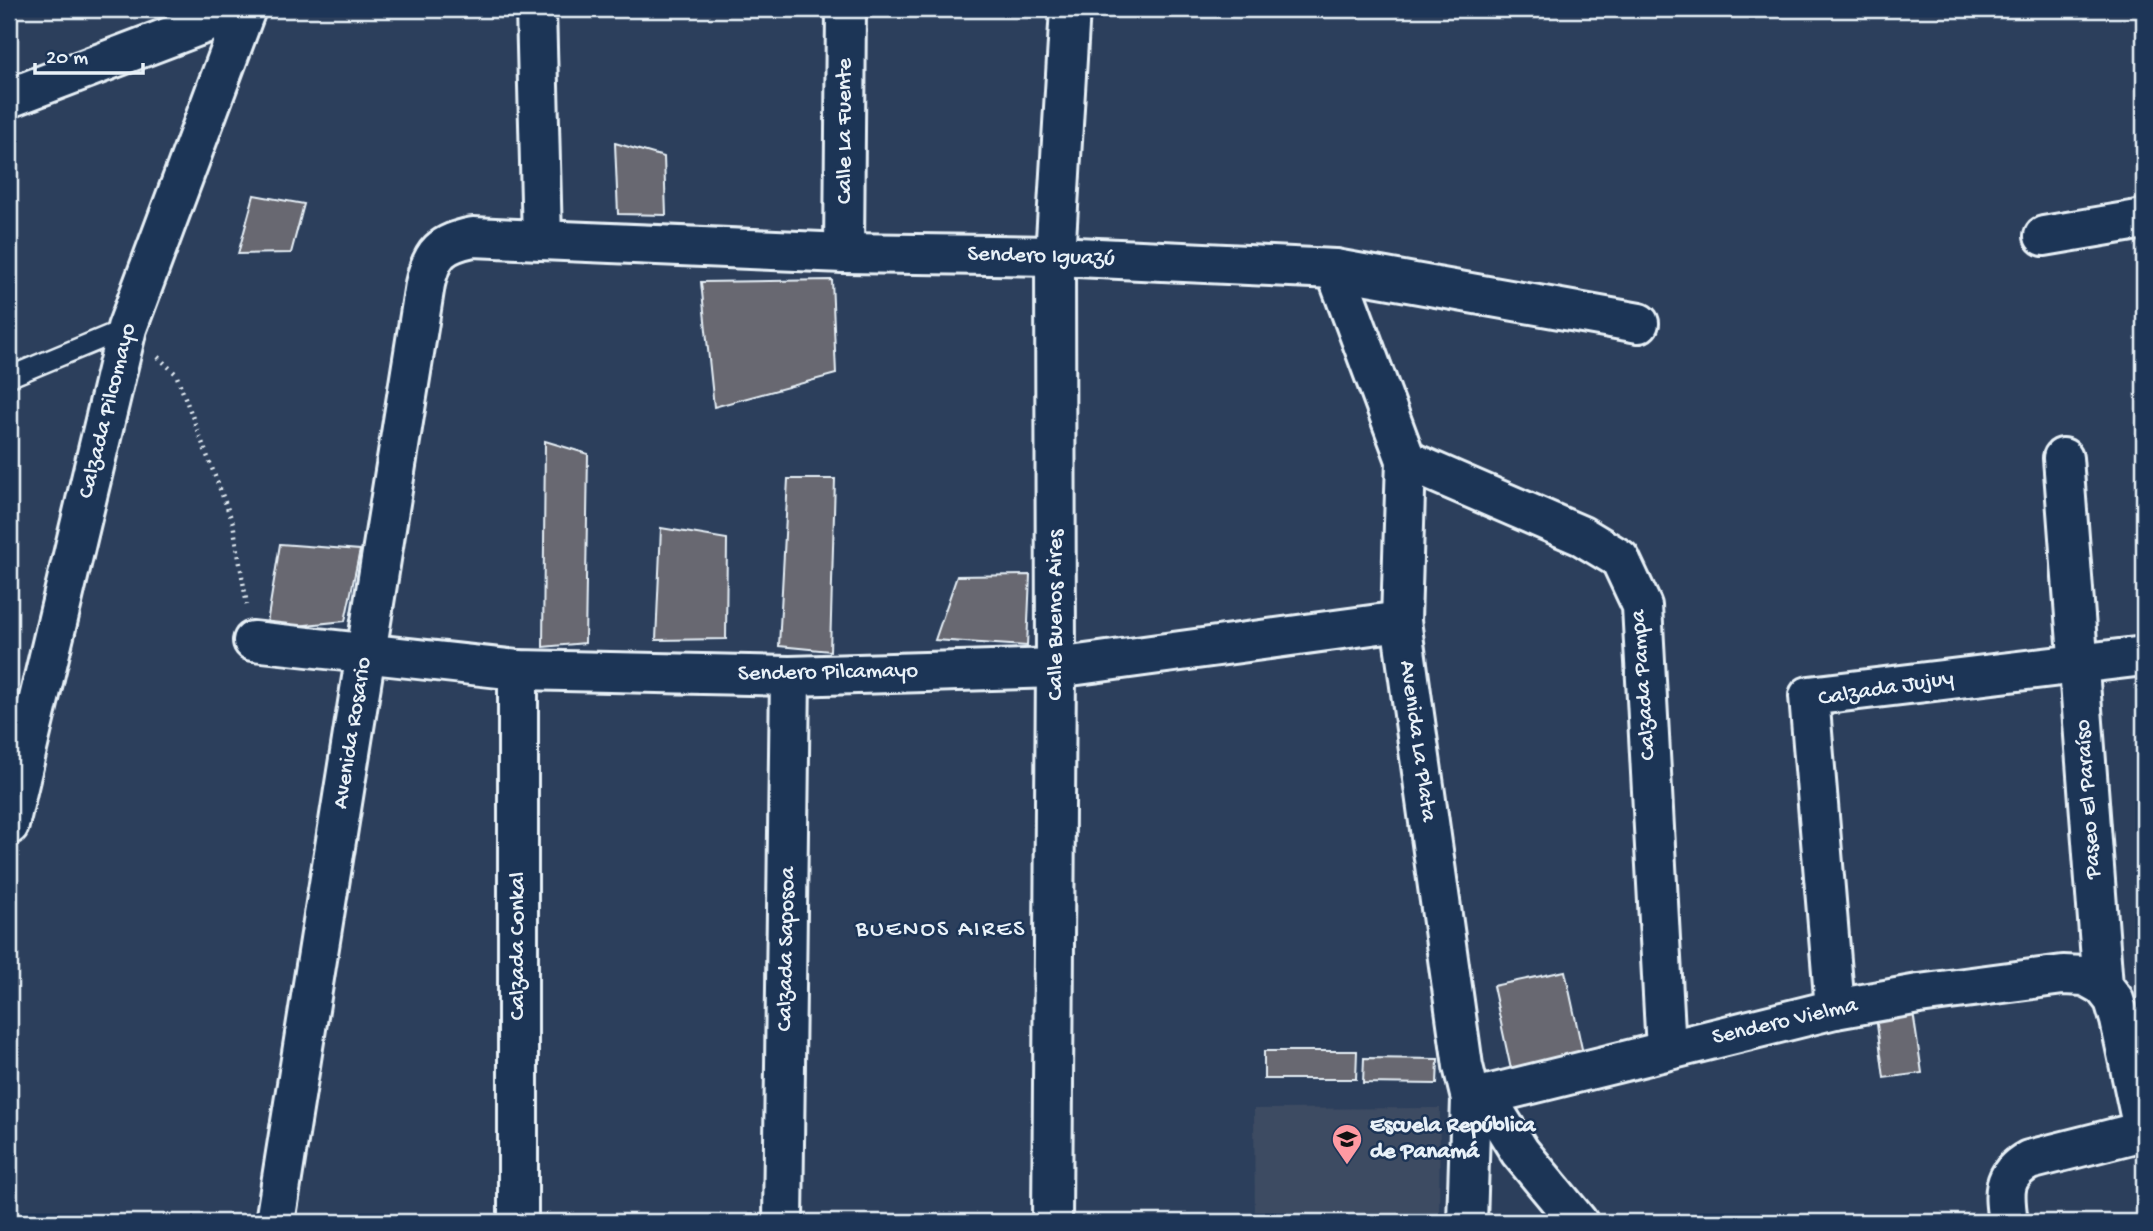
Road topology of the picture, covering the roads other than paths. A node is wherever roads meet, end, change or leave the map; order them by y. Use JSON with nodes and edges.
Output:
{"nodes":[{"id":1,"x":244,"y":9,"type":"edge"},
{"id":2,"x":536,"y":9,"type":"edge"},
{"id":3,"x":846,"y":9,"type":"edge"},
{"id":4,"x":1070,"y":9,"type":"edge"},
{"id":5,"x":9,"y":98,"type":"edge"},
{"id":6,"x":2144,"y":219,"type":"edge"},
{"id":7,"x":2044,"y":236,"type":"dead end"},
{"id":8,"x":542,"y":239,"type":"junction"},
{"id":9,"x":441,"y":248,"type":"joint"},
{"id":10,"x":844,"y":253,"type":"junction"},
{"id":11,"x":1055,"y":256,"type":"junction"},
{"id":12,"x":1335,"y":270,"type":"junction"},
{"id":13,"x":1639,"y":323,"type":"dead end"},
{"id":14,"x":127,"y":328,"type":"junction"},
{"id":15,"x":9,"y":377,"type":"edge"},
{"id":16,"x":2063,"y":458,"type":"dead end"},
{"id":17,"x":1406,"y":460,"type":"junction"},
{"id":18,"x":1401,"y":621,"type":"junction"},
{"id":19,"x":253,"y":640,"type":"road end"},
{"id":20,"x":366,"y":652,"type":"junction"},
{"id":21,"x":2144,"y":656,"type":"edge"},
{"id":22,"x":2078,"y":664,"type":"junction"},
{"id":23,"x":1056,"y":668,"type":"junction"},
{"id":24,"x":518,"y":670,"type":"junction"},
{"id":25,"x":790,"y":676,"type":"junction"},
{"id":26,"x":20,"y":729,"type":"edge"},
{"id":27,"x":9,"y":825,"type":"edge"},
{"id":28,"x":2103,"y":986,"type":"junction"},
{"id":29,"x":1835,"y":1009,"type":"junction"},
{"id":30,"x":1666,"y":1050,"type":"junction"},
{"id":31,"x":1478,"y":1098,"type":"junction"},
{"id":32,"x":2144,"y":1133,"type":"edge"},
{"id":33,"x":275,"y":1222,"type":"edge"},
{"id":34,"x":518,"y":1222,"type":"edge"},
{"id":35,"x":783,"y":1222,"type":"edge"},
{"id":36,"x":1052,"y":1222,"type":"edge"},
{"id":37,"x":1467,"y":1222,"type":"edge"},
{"id":38,"x":1578,"y":1222,"type":"edge"},
{"id":39,"x":2008,"y":1222,"type":"edge"}],
"edges":[{"from":1,"to":5,"type":"street"},
{"from":1,"to":14,"type":"street","name":"Calzada Pilcomayo"},
{"from":2,"to":8,"type":"street"},
{"from":3,"to":10,"type":"street","name":"Calle La Fuente"},
{"from":4,"to":11,"type":"street","name":"Calle Buenos Aires"},
{"from":6,"to":7,"type":"street"},
{"from":8,"to":9,"type":"street","name":"Sendero Iguazú"},
{"from":8,"to":10,"type":"street","name":"Sendero Iguazú"},
{"from":9,"to":20,"type":"street","name":"Avenida Rosario"},
{"from":10,"to":11,"type":"street","name":"Sendero Iguazú"},
{"from":11,"to":12,"type":"street","name":"Sendero Iguazú"},
{"from":11,"to":23,"type":"street","name":"Calle Buenos Aires"},
{"from":12,"to":13,"type":"street","name":"Sendero Iguazú"},
{"from":12,"to":17,"type":"street","name":"Avenida La Plata"},
{"from":14,"to":15,"type":"lane"},
{"from":14,"to":26,"type":"street","name":"Calzada Pilcomayo"},
{"from":16,"to":22,"type":"street","name":"Paseo El Paraíso"},
{"from":17,"to":18,"type":"street","name":"Avenida La Plata"},
{"from":17,"to":30,"type":"street","name":"Calzada Pampa"},
{"from":18,"to":23,"type":"street","name":"Sendero Pilcamayo"},
{"from":18,"to":31,"type":"street","name":"Avenida La Plata"},
{"from":19,"to":20,"type":"street","name":"Sendero Pilcamayo"},
{"from":20,"to":24,"type":"street","name":"Sendero Pilcamayo"},
{"from":20,"to":33,"type":"street","name":"Avenida Rosario"},
{"from":21,"to":22,"type":"street","name":"Calzada Jujuy"},
{"from":22,"to":28,"type":"street","name":"Paseo El Paraíso"},
{"from":22,"to":29,"type":"street","name":"Calzada Jujuy"},
{"from":23,"to":25,"type":"street","name":"Sendero Pilcamayo"},
{"from":23,"to":36,"type":"street","name":"Calle Buenos Aires"},
{"from":24,"to":25,"type":"street","name":"Sendero Pilcamayo"},
{"from":24,"to":34,"type":"street","name":"Calzada Conkal"},
{"from":25,"to":35,"type":"street","name":"Calzada Saposoa"},
{"from":26,"to":27,"type":"street","name":"Calzada Pilcomayo"},
{"from":28,"to":29,"type":"street","name":"Sendero Vielma"},
{"from":28,"to":32,"type":"street","name":"Paseo El Paraíso"},
{"from":29,"to":30,"type":"street","name":"Sendero Vielma"},
{"from":30,"to":31,"type":"street","name":"Sendero Vielma"},
{"from":31,"to":37,"type":"street","name":"Avenida La Plata"},
{"from":31,"to":38,"type":"street"},
{"from":32,"to":39,"type":"street"}]}
